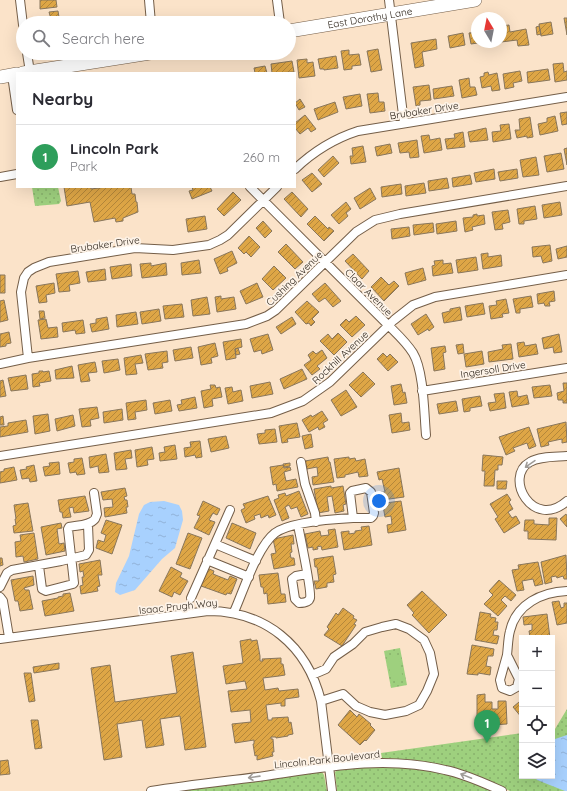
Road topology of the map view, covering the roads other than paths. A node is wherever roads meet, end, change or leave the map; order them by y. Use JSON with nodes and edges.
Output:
{"nodes":[{"id":1,"x":20,"y":0,"type":"edge"},
{"id":2,"x":149,"y":0,"type":"edge"},
{"id":3,"x":277,"y":0,"type":"edge"},
{"id":4,"x":389,"y":0,"type":"edge"},
{"id":5,"x":475,"y":0,"type":"edge"},
{"id":6,"x":390,"y":15,"type":"junction"},
{"id":7,"x":22,"y":16,"type":"edge"},
{"id":8,"x":150,"y":16,"type":"edge"},
{"id":9,"x":279,"y":16,"type":"edge"},
{"id":10,"x":296,"y":30,"type":"edge"},
{"id":11,"x":23,"y":60,"type":"edge"},
{"id":12,"x":105,"y":60,"type":"edge"},
{"id":13,"x":17,"y":72,"type":"edge"},
{"id":14,"x":29,"y":72,"type":"edge"},
{"id":15,"x":567,"y":97,"type":"edge"},
{"id":16,"x":404,"y":123,"type":"junction"},
{"id":17,"x":296,"y":168,"type":"edge"},
{"id":18,"x":16,"y":174,"type":"edge"},
{"id":19,"x":0,"y":177,"type":"edge"},
{"id":20,"x":567,"y":186,"type":"edge"},
{"id":21,"x":251,"y":188,"type":"edge"},
{"id":22,"x":275,"y":188,"type":"edge"},
{"id":23,"x":263,"y":201,"type":"junction"},
{"id":24,"x":325,"y":262,"type":"junction"},
{"id":25,"x":567,"y":275,"type":"edge"},
{"id":26,"x":388,"y":325,"type":"junction"},
{"id":27,"x":28,"y":358,"type":"junction"},
{"id":28,"x":0,"y":364,"type":"edge"},
{"id":29,"x":567,"y":368,"type":"edge"},
{"id":30,"x":422,"y":391,"type":"junction"},
{"id":31,"x":426,"y":435,"type":"dead end"},
{"id":32,"x":0,"y":456,"type":"edge"},
{"id":33,"x":567,"y":456,"type":"edge"},
{"id":34,"x":301,"y":462,"type":"dead end"},
{"id":35,"x":94,"y":493,"type":"dead end"},
{"id":36,"x":567,"y":501,"type":"edge"},
{"id":37,"x":230,"y":510,"type":"dead end"},
{"id":38,"x":353,"y":518,"type":"dead end"},
{"id":39,"x":316,"y":522,"type":"junction"},
{"id":40,"x":88,"y":525,"type":"junction"},
{"id":41,"x":298,"y":525,"type":"junction"},
{"id":42,"x":215,"y":544,"type":"junction"},
{"id":43,"x":72,"y":559,"type":"junction"},
{"id":44,"x":207,"y":560,"type":"junction"},
{"id":45,"x":256,"y":561,"type":"junction"},
{"id":46,"x":39,"y":566,"type":"junction"},
{"id":47,"x":307,"y":574,"type":"dead end"},
{"id":48,"x":249,"y":577,"type":"junction"},
{"id":49,"x":0,"y":587,"type":"edge"},
{"id":50,"x":567,"y":591,"type":"edge"},
{"id":51,"x":0,"y":597,"type":"edge"},
{"id":52,"x":191,"y":598,"type":"dead end"},
{"id":53,"x":234,"y":612,"type":"junction"},
{"id":54,"x":9,"y":638,"type":"junction"},
{"id":55,"x":0,"y":639,"type":"edge"},
{"id":56,"x":507,"y":655,"type":"dead end"},
{"id":57,"x":312,"y":675,"type":"junction"},
{"id":58,"x":321,"y":701,"type":"junction"},
{"id":59,"x":329,"y":766,"type":"junction"},
{"id":60,"x":151,"y":791,"type":"edge"},
{"id":61,"x":332,"y":791,"type":"edge"},
{"id":62,"x":502,"y":791,"type":"edge"}],
"edges":[{"from":1,"to":7,"type":"street"},
{"from":2,"to":8,"type":"street"},
{"from":3,"to":9,"type":"street"},
{"from":4,"to":6,"type":"street"},
{"from":5,"to":6,"type":"main road","name":"East Dorothy Lane"},
{"from":6,"to":10,"type":"main road","name":"East Dorothy Lane"},
{"from":6,"to":16,"type":"street"},
{"from":11,"to":13,"type":"street"},
{"from":12,"to":14,"type":"main road"},
{"from":15,"to":16,"type":"street","name":"Brubaker Drive"},
{"from":16,"to":17,"type":"street","name":"Brubaker Drive"},
{"from":18,"to":19,"type":"street"},
{"from":20,"to":24,"type":"street","name":"Cushing Avenue"},
{"from":21,"to":23,"type":"street","name":"Claar Avenue"},
{"from":22,"to":23,"type":"street","name":"Brubaker Drive"},
{"from":23,"to":24,"type":"street","name":"Claar Avenue"},
{"from":23,"to":27,"type":"street","name":"Brubaker Drive"},
{"from":24,"to":26,"type":"street","name":"Claar Avenue"},
{"from":24,"to":27,"type":"street","name":"Cushing Avenue"},
{"from":25,"to":26,"type":"street","name":"Rockhill Avenue"},
{"from":26,"to":30,"type":"street","name":"Claar Avenue"},
{"from":26,"to":32,"type":"street","name":"Rockhill Avenue"},
{"from":27,"to":28,"type":"street","name":"Cushing Avenue"},
{"from":29,"to":30,"type":"street","name":"Ingersoll Drive"},
{"from":30,"to":31,"type":"street","name":"Claar Avenue"},
{"from":33,"to":36,"type":"street","one_way":true},
{"from":34,"to":39,"type":"street"},
{"from":35,"to":40,"type":"street"},
{"from":37,"to":42,"type":"street"},
{"from":38,"to":39,"type":"street"},
{"from":39,"to":41,"type":"street"},
{"from":40,"to":43,"type":"street"},
{"from":40,"to":43,"type":"street"},
{"from":41,"to":45,"type":"street"},
{"from":41,"to":47,"type":"street"},
{"from":42,"to":44,"type":"street"},
{"from":42,"to":45,"type":"street"},
{"from":43,"to":46,"type":"street"},
{"from":43,"to":46,"type":"street"},
{"from":44,"to":48,"type":"street"},
{"from":44,"to":52,"type":"street"},
{"from":45,"to":48,"type":"street"},
{"from":46,"to":49,"type":"street"},
{"from":48,"to":53,"type":"street"},
{"from":50,"to":56,"type":"street"},
{"from":51,"to":54,"type":"street"},
{"from":53,"to":54,"type":"street","name":"Isaac Prugh Way"},
{"from":53,"to":57,"type":"street","name":"Isaac Prugh Way"},
{"from":54,"to":55,"type":"street","name":"Isaac Prugh Way"},
{"from":57,"to":58,"type":"street","name":"Isaac Prugh Way"},
{"from":57,"to":58,"type":"street"},
{"from":58,"to":59,"type":"street","name":"Isaac Prugh Way"},
{"from":59,"to":60,"type":"street","name":"Lincoln Park Boulevard","one_way":true},
{"from":59,"to":61,"type":"street","name":"Isaac Prugh Way"},
{"from":62,"to":59,"type":"street","name":"Lincoln Park Boulevard","one_way":true}]}
